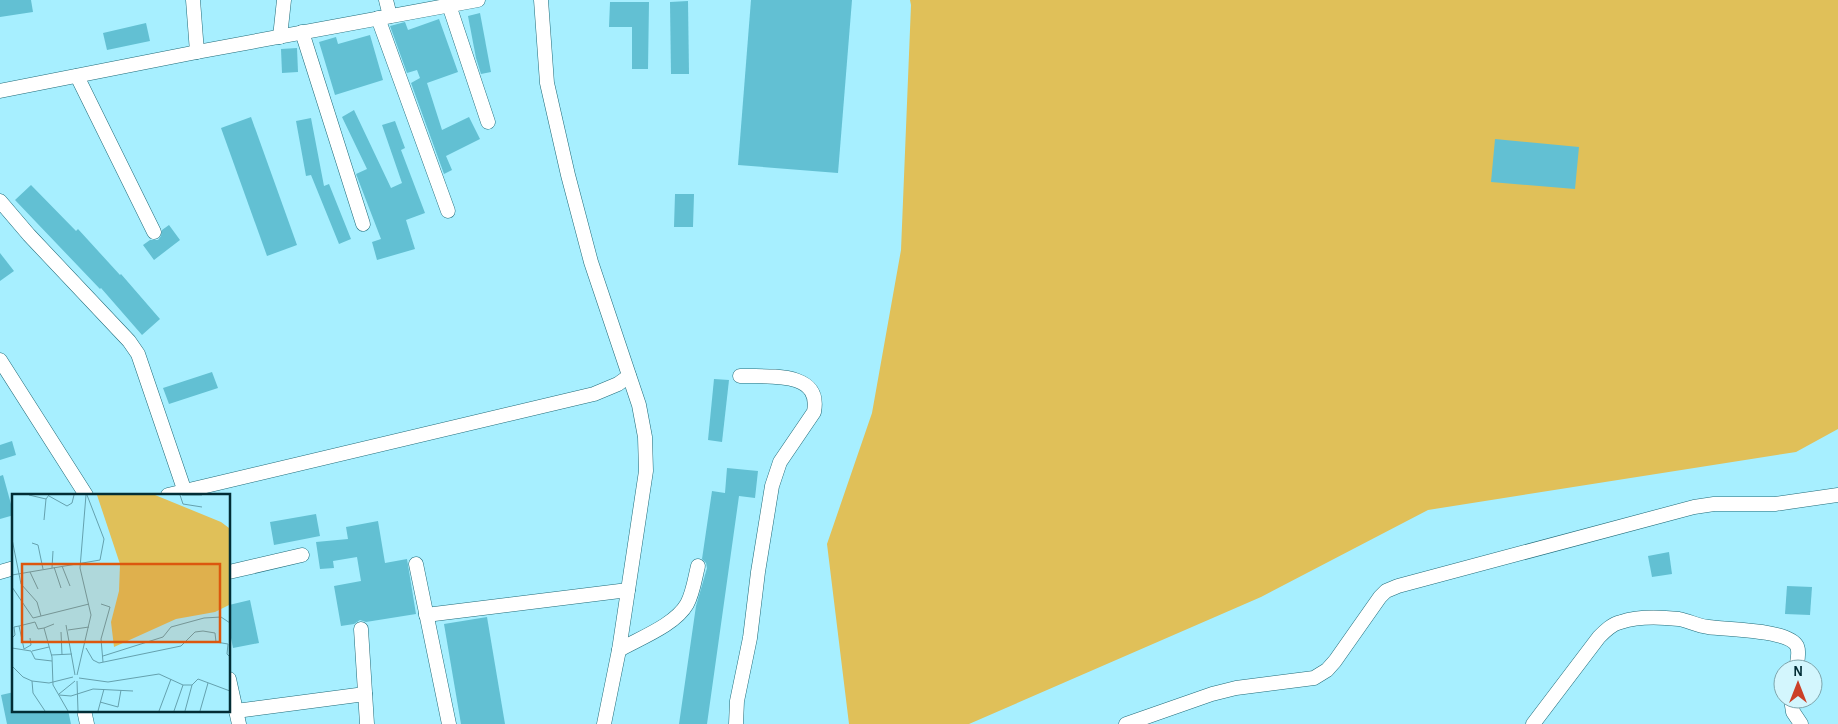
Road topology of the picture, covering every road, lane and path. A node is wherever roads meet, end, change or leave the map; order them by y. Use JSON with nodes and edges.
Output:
{"nodes":[{"id":1,"x":193,"y":0,"type":"edge"},
{"id":2,"x":284,"y":0,"type":"edge"},
{"id":3,"x":386,"y":0,"type":"edge"},
{"id":4,"x":478,"y":0,"type":"edge"},
{"id":5,"x":541,"y":0,"type":"edge"},
{"id":6,"x":450,"y":5,"type":"junction"},
{"id":7,"x":384,"y":17,"type":"junction"},
{"id":8,"x":302,"y":32,"type":"junction"},
{"id":9,"x":280,"y":37,"type":"junction"},
{"id":10,"x":197,"y":52,"type":"junction"},
{"id":11,"x":77,"y":76,"type":"junction"},
{"id":12,"x":0,"y":91,"type":"edge"},
{"id":13,"x":488,"y":122,"type":"dead end"},
{"id":14,"x":0,"y":201,"type":"edge"},
{"id":15,"x":448,"y":211,"type":"dead end"},
{"id":16,"x":363,"y":224,"type":"dead end"},
{"id":17,"x":154,"y":232,"type":"dead end"},
{"id":18,"x":0,"y":360,"type":"edge"},
{"id":19,"x":629,"y":376,"type":"junction"},
{"id":20,"x":740,"y":376,"type":"dead end"},
{"id":21,"x":185,"y":492,"type":"junction"},
{"id":22,"x":85,"y":494,"type":"edge"},
{"id":23,"x":174,"y":494,"type":"edge"},
{"id":24,"x":1838,"y":495,"type":"edge"},
{"id":25,"x":302,"y":555,"type":"dead end"},
{"id":26,"x":416,"y":564,"type":"dead end"},
{"id":27,"x":698,"y":566,"type":"dead end"},
{"id":28,"x":230,"y":572,"type":"edge"},
{"id":29,"x":628,"y":590,"type":"junction"},
{"id":30,"x":426,"y":615,"type":"junction"},
{"id":31,"x":361,"y":629,"type":"dead end"},
{"id":32,"x":619,"y":650,"type":"junction"},
{"id":33,"x":1797,"y":659,"type":"edge"},
{"id":34,"x":230,"y":684,"type":"edge"},
{"id":35,"x":365,"y":694,"type":"junction"},
{"id":36,"x":1793,"y":709,"type":"edge"},
{"id":37,"x":237,"y":718,"type":"edge"},
{"id":38,"x":367,"y":724,"type":"edge"},
{"id":39,"x":448,"y":724,"type":"edge"},
{"id":40,"x":604,"y":724,"type":"edge"},
{"id":41,"x":736,"y":724,"type":"edge"},
{"id":42,"x":1126,"y":724,"type":"edge"},
{"id":43,"x":1533,"y":724,"type":"edge"},
{"id":44,"x":1801,"y":724,"type":"edge"}],
"edges":[{"from":1,"to":10,"type":"lane"},
{"from":2,"to":9,"type":"lane"},
{"from":3,"to":7,"type":"lane"},
{"from":4,"to":6,"type":"lane"},
{"from":5,"to":19,"type":"lane"},
{"from":6,"to":7,"type":"lane"},
{"from":6,"to":13,"type":"lane"},
{"from":7,"to":8,"type":"lane"},
{"from":7,"to":15,"type":"lane"},
{"from":8,"to":9,"type":"lane"},
{"from":8,"to":16,"type":"lane"},
{"from":9,"to":10,"type":"lane"},
{"from":10,"to":11,"type":"lane"},
{"from":11,"to":12,"type":"lane"},
{"from":11,"to":17,"type":"lane"},
{"from":14,"to":21,"type":"lane"},
{"from":18,"to":22,"type":"lane"},
{"from":19,"to":21,"type":"lane"},
{"from":19,"to":29,"type":"lane"},
{"from":20,"to":41,"type":"lane"},
{"from":21,"to":23,"type":"lane"},
{"from":24,"to":42,"type":"lane"},
{"from":25,"to":28,"type":"lane"},
{"from":26,"to":30,"type":"lane"},
{"from":27,"to":32,"type":"lane"},
{"from":29,"to":30,"type":"lane"},
{"from":29,"to":32,"type":"lane"},
{"from":30,"to":39,"type":"lane"},
{"from":31,"to":35,"type":"lane"},
{"from":32,"to":40,"type":"lane"},
{"from":33,"to":43,"type":"lane"},
{"from":34,"to":37,"type":"lane"},
{"from":35,"to":37,"type":"lane"},
{"from":35,"to":38,"type":"lane"},
{"from":36,"to":44,"type":"lane"}]}
